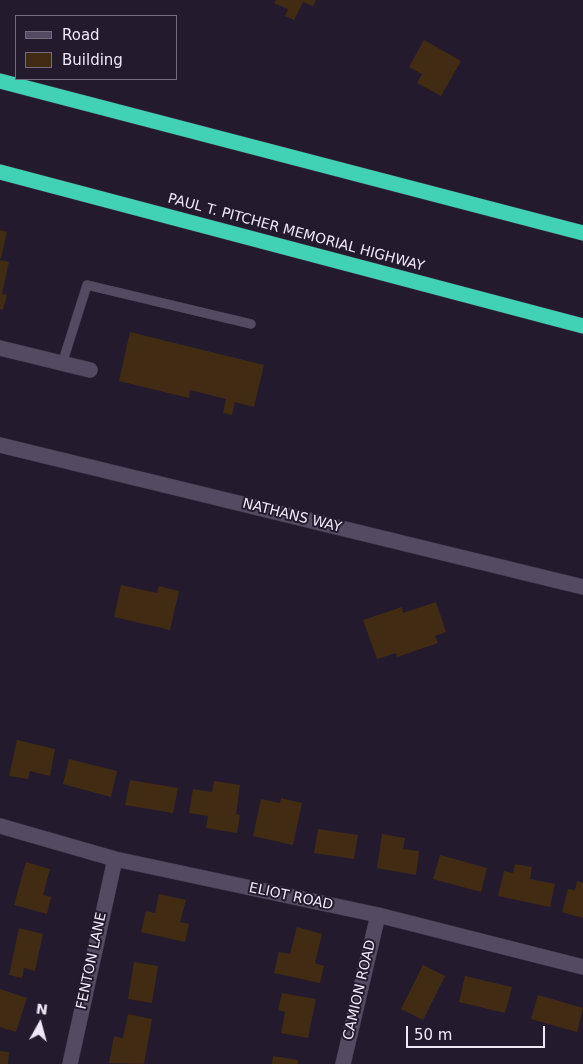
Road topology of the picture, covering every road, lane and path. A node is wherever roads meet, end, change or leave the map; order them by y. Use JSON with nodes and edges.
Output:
{"nodes":[{"id":1,"x":0,"y":81,"type":"edge"},
{"id":2,"x":214,"y":137,"type":"junction"},
{"id":3,"x":0,"y":172,"type":"edge"},
{"id":4,"x":583,"y":223,"type":"edge"},
{"id":5,"x":583,"y":233,"type":"edge"},
{"id":6,"x":252,"y":324,"type":"dead end"},
{"id":7,"x":583,"y":326,"type":"edge"},
{"id":8,"x":0,"y":348,"type":"edge"},
{"id":9,"x":62,"y":364,"type":"junction"},
{"id":10,"x":90,"y":370,"type":"dead end"},
{"id":11,"x":0,"y":445,"type":"edge"},
{"id":12,"x":583,"y":587,"type":"edge"},
{"id":13,"x":0,"y":826,"type":"edge"},
{"id":14,"x":115,"y":859,"type":"junction"},
{"id":15,"x":378,"y":916,"type":"junction"},
{"id":16,"x":583,"y":967,"type":"edge"},
{"id":17,"x":70,"y":1064,"type":"edge"},
{"id":18,"x":343,"y":1064,"type":"edge"}],
"edges":[{"from":1,"to":2,"type":"highway"},
{"from":2,"to":4,"type":"highway"},
{"from":2,"to":5,"type":"highway"},
{"from":3,"to":7,"type":"highway","name":"PAUL T. PITCHER MEMORIAL HIGHWAY"},
{"from":6,"to":9,"type":"lane"},
{"from":8,"to":9,"type":"street"},
{"from":9,"to":10,"type":"street"},
{"from":11,"to":12,"type":"street","name":"NATHANS WAY"},
{"from":13,"to":14,"type":"street","name":"ELIOT ROAD"},
{"from":14,"to":15,"type":"street","name":"ELIOT ROAD"},
{"from":14,"to":17,"type":"street","name":"FENTON LANE"},
{"from":15,"to":16,"type":"street","name":"ELIOT ROAD"},
{"from":15,"to":18,"type":"street","name":"CAMION ROAD"}]}
